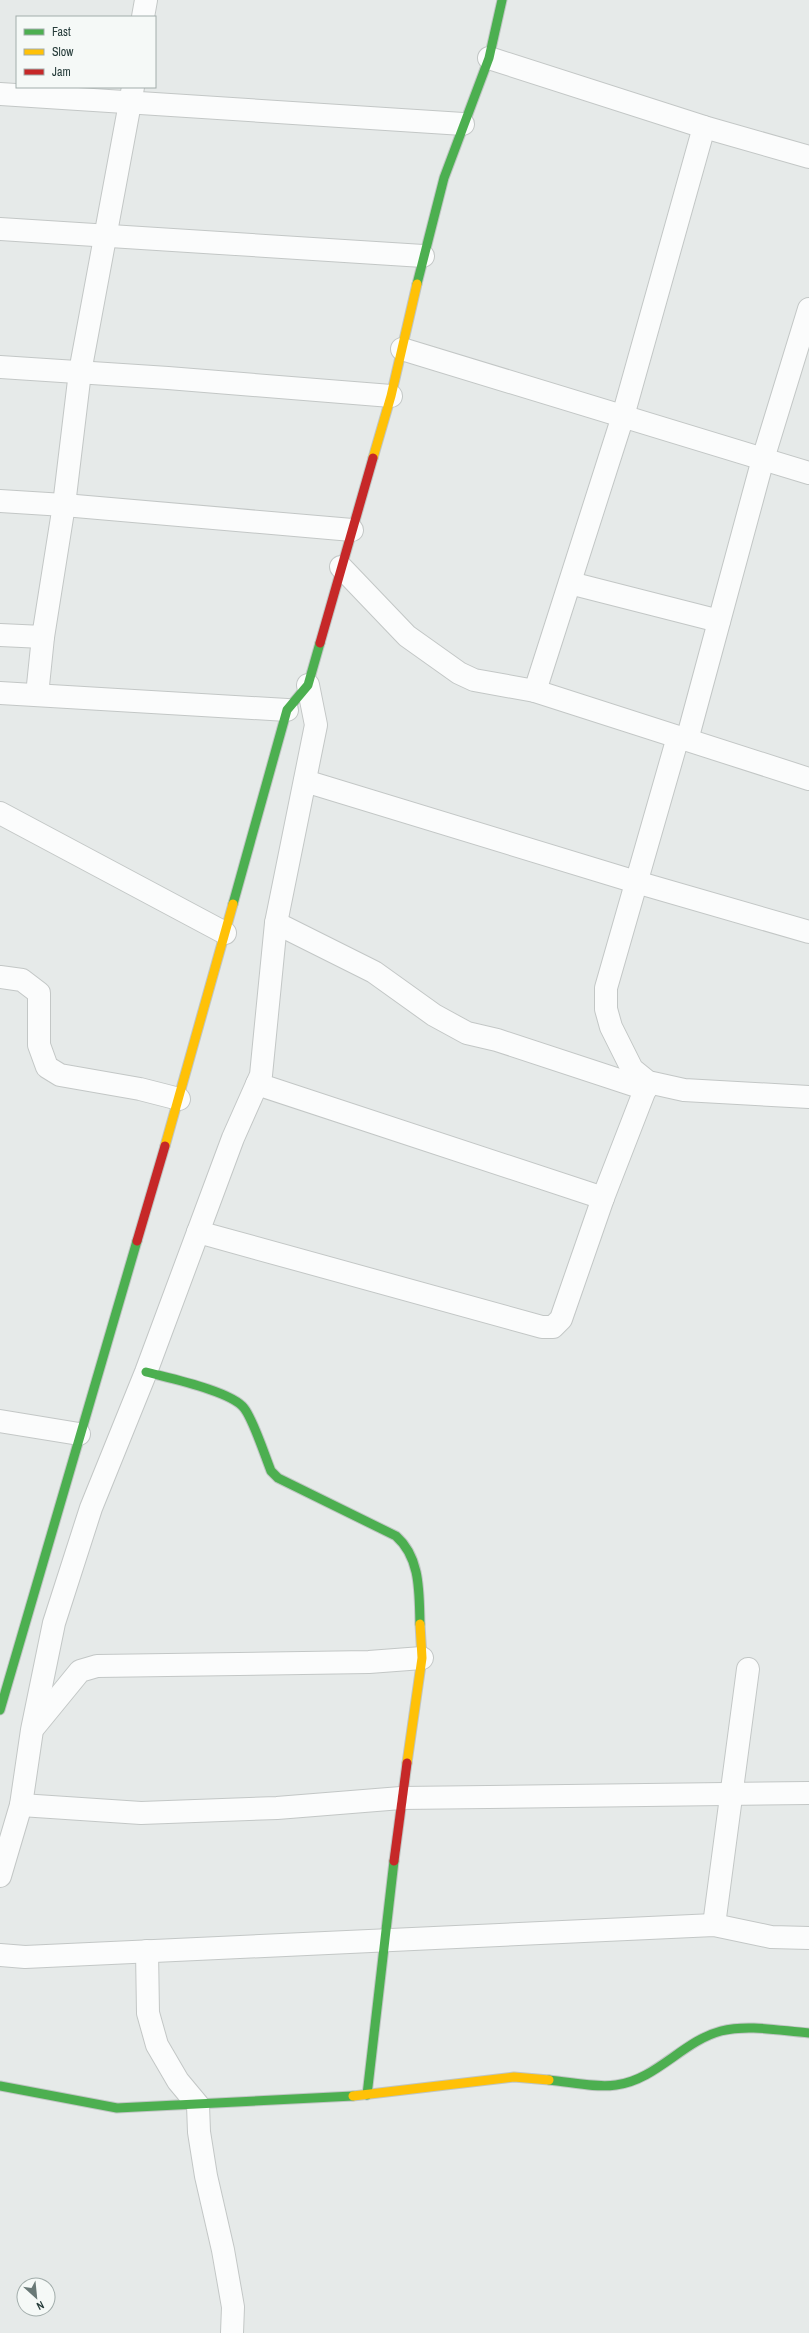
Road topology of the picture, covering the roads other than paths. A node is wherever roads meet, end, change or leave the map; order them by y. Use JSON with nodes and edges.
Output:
{"nodes":[{"id":1,"x":146,"y":0,"type":"edge"},
{"id":2,"x":502,"y":0,"type":"edge"},
{"id":3,"x":143,"y":16,"type":"edge"},
{"id":4,"x":488,"y":58,"type":"junction"},
{"id":5,"x":0,"y":94,"type":"edge"},
{"id":6,"x":132,"y":95,"type":"edge"},
{"id":7,"x":463,"y":124,"type":"junction"},
{"id":8,"x":704,"y":127,"type":"junction"},
{"id":9,"x":809,"y":157,"type":"edge"},
{"id":10,"x":0,"y":229,"type":"edge"},
{"id":11,"x":104,"y":234,"type":"junction"},
{"id":12,"x":423,"y":256,"type":"junction"},
{"id":13,"x":809,"y":309,"type":"edge"},
{"id":14,"x":402,"y":349,"type":"junction"},
{"id":15,"x":0,"y":367,"type":"edge"},
{"id":16,"x":80,"y":372,"type":"junction"},
{"id":17,"x":391,"y":396,"type":"junction"},
{"id":18,"x":623,"y":416,"type":"junction"},
{"id":19,"x":763,"y":459,"type":"junction"},
{"id":20,"x":809,"y":473,"type":"edge"},
{"id":21,"x":0,"y":501,"type":"edge"},
{"id":22,"x":64,"y":505,"type":"junction"},
{"id":23,"x":352,"y":530,"type":"junction"},
{"id":24,"x":341,"y":567,"type":"junction"},
{"id":25,"x":570,"y":583,"type":"junction"},
{"id":26,"x":719,"y":621,"type":"junction"},
{"id":27,"x":0,"y":635,"type":"edge"},
{"id":28,"x":43,"y":637,"type":"junction"},
{"id":29,"x":308,"y":685,"type":"junction"},
{"id":30,"x":535,"y":691,"type":"junction"},
{"id":31,"x":0,"y":692,"type":"edge"},
{"id":32,"x":37,"y":695,"type":"junction"},
{"id":33,"x":287,"y":710,"type":"junction"},
{"id":34,"x":683,"y":738,"type":"junction"},
{"id":35,"x":809,"y":779,"type":"edge"},
{"id":36,"x":305,"y":781,"type":"junction"},
{"id":37,"x":0,"y":812,"type":"edge"},
{"id":38,"x":636,"y":882,"type":"junction"},
{"id":39,"x":276,"y":923,"type":"junction"},
{"id":40,"x":809,"y":932,"type":"edge"},
{"id":41,"x":225,"y":933,"type":"junction"},
{"id":42,"x":0,"y":977,"type":"edge"},
{"id":43,"x":257,"y":1084,"type":"junction"},
{"id":44,"x":647,"y":1086,"type":"junction"},
{"id":45,"x":809,"y":1096,"type":"edge"},
{"id":46,"x":179,"y":1099,"type":"junction"},
{"id":47,"x":603,"y":1198,"type":"junction"},
{"id":48,"x":198,"y":1232,"type":"junction"},
{"id":49,"x":146,"y":1372,"type":"junction"},
{"id":50,"x":0,"y":1421,"type":"edge"},
{"id":51,"x":79,"y":1434,"type":"junction"},
{"id":52,"x":422,"y":1658,"type":"junction"},
{"id":53,"x":748,"y":1669,"type":"dead end"},
{"id":54,"x":0,"y":1710,"type":"edge"},
{"id":55,"x":32,"y":1730,"type":"junction"},
{"id":56,"x":809,"y":1793,"type":"edge"},
{"id":57,"x":730,"y":1795,"type":"junction"},
{"id":58,"x":401,"y":1798,"type":"junction"},
{"id":59,"x":21,"y":1805,"type":"junction"},
{"id":60,"x":0,"y":1876,"type":"edge"},
{"id":61,"x":714,"y":1925,"type":"junction"},
{"id":62,"x":809,"y":1938,"type":"edge"},
{"id":63,"x":384,"y":1940,"type":"junction"},
{"id":64,"x":147,"y":1951,"type":"junction"},
{"id":65,"x":0,"y":1956,"type":"edge"},
{"id":66,"x":809,"y":2033,"type":"edge"},
{"id":67,"x":0,"y":2086,"type":"edge"},
{"id":68,"x":367,"y":2095,"type":"junction"},
{"id":69,"x":198,"y":2105,"type":"junction"},
{"id":70,"x":232,"y":2333,"type":"edge"}],
"edges":[{"from":1,"to":3,"type":"street"},
{"from":2,"to":4,"type":"street"},
{"from":4,"to":7,"type":"street"},
{"from":4,"to":8,"type":"street"},
{"from":5,"to":6,"type":"street"},
{"from":6,"to":7,"type":"street"},
{"from":6,"to":11,"type":"street"},
{"from":7,"to":12,"type":"street"},
{"from":8,"to":9,"type":"street"},
{"from":8,"to":18,"type":"street"},
{"from":10,"to":11,"type":"street"},
{"from":11,"to":12,"type":"street"},
{"from":11,"to":16,"type":"street"},
{"from":12,"to":14,"type":"street"},
{"from":13,"to":19,"type":"street"},
{"from":14,"to":17,"type":"street"},
{"from":14,"to":18,"type":"street"},
{"from":15,"to":16,"type":"street"},
{"from":16,"to":17,"type":"street"},
{"from":16,"to":22,"type":"street"},
{"from":17,"to":23,"type":"street"},
{"from":18,"to":19,"type":"street"},
{"from":18,"to":25,"type":"street"},
{"from":19,"to":20,"type":"street"},
{"from":19,"to":26,"type":"street"},
{"from":21,"to":22,"type":"street"},
{"from":22,"to":23,"type":"street"},
{"from":22,"to":28,"type":"street"},
{"from":23,"to":24,"type":"street"},
{"from":24,"to":29,"type":"street"},
{"from":24,"to":30,"type":"street"},
{"from":25,"to":26,"type":"street"},
{"from":25,"to":30,"type":"street"},
{"from":26,"to":34,"type":"street"},
{"from":27,"to":28,"type":"street"},
{"from":28,"to":32,"type":"street"},
{"from":29,"to":33,"type":"street"},
{"from":29,"to":36,"type":"street"},
{"from":30,"to":34,"type":"street"},
{"from":31,"to":32,"type":"street"},
{"from":32,"to":33,"type":"street"},
{"from":33,"to":41,"type":"street"},
{"from":34,"to":35,"type":"street"},
{"from":34,"to":38,"type":"street"},
{"from":36,"to":38,"type":"street"},
{"from":36,"to":39,"type":"street"},
{"from":37,"to":41,"type":"street"},
{"from":38,"to":40,"type":"street"},
{"from":38,"to":44,"type":"street"},
{"from":39,"to":43,"type":"street"},
{"from":39,"to":44,"type":"street"},
{"from":41,"to":46,"type":"street"},
{"from":42,"to":46,"type":"street"},
{"from":43,"to":47,"type":"street"},
{"from":43,"to":48,"type":"street"},
{"from":44,"to":45,"type":"street"},
{"from":44,"to":47,"type":"street"},
{"from":46,"to":51,"type":"street"},
{"from":47,"to":48,"type":"street"},
{"from":48,"to":49,"type":"street"},
{"from":49,"to":52,"type":"street"},
{"from":49,"to":55,"type":"street"},
{"from":50,"to":51,"type":"street"},
{"from":51,"to":54,"type":"street"},
{"from":52,"to":55,"type":"street"},
{"from":52,"to":58,"type":"street"},
{"from":53,"to":57,"type":"street"},
{"from":55,"to":59,"type":"street"},
{"from":56,"to":57,"type":"street"},
{"from":57,"to":58,"type":"street"},
{"from":57,"to":61,"type":"street"},
{"from":58,"to":59,"type":"street"},
{"from":58,"to":63,"type":"street"},
{"from":59,"to":60,"type":"street"},
{"from":61,"to":62,"type":"street"},
{"from":61,"to":63,"type":"street"},
{"from":63,"to":64,"type":"street"},
{"from":63,"to":68,"type":"street"},
{"from":64,"to":65,"type":"street"},
{"from":64,"to":69,"type":"street"},
{"from":66,"to":68,"type":"street"},
{"from":67,"to":69,"type":"street"},
{"from":68,"to":69,"type":"street"},
{"from":69,"to":70,"type":"street"}]}
